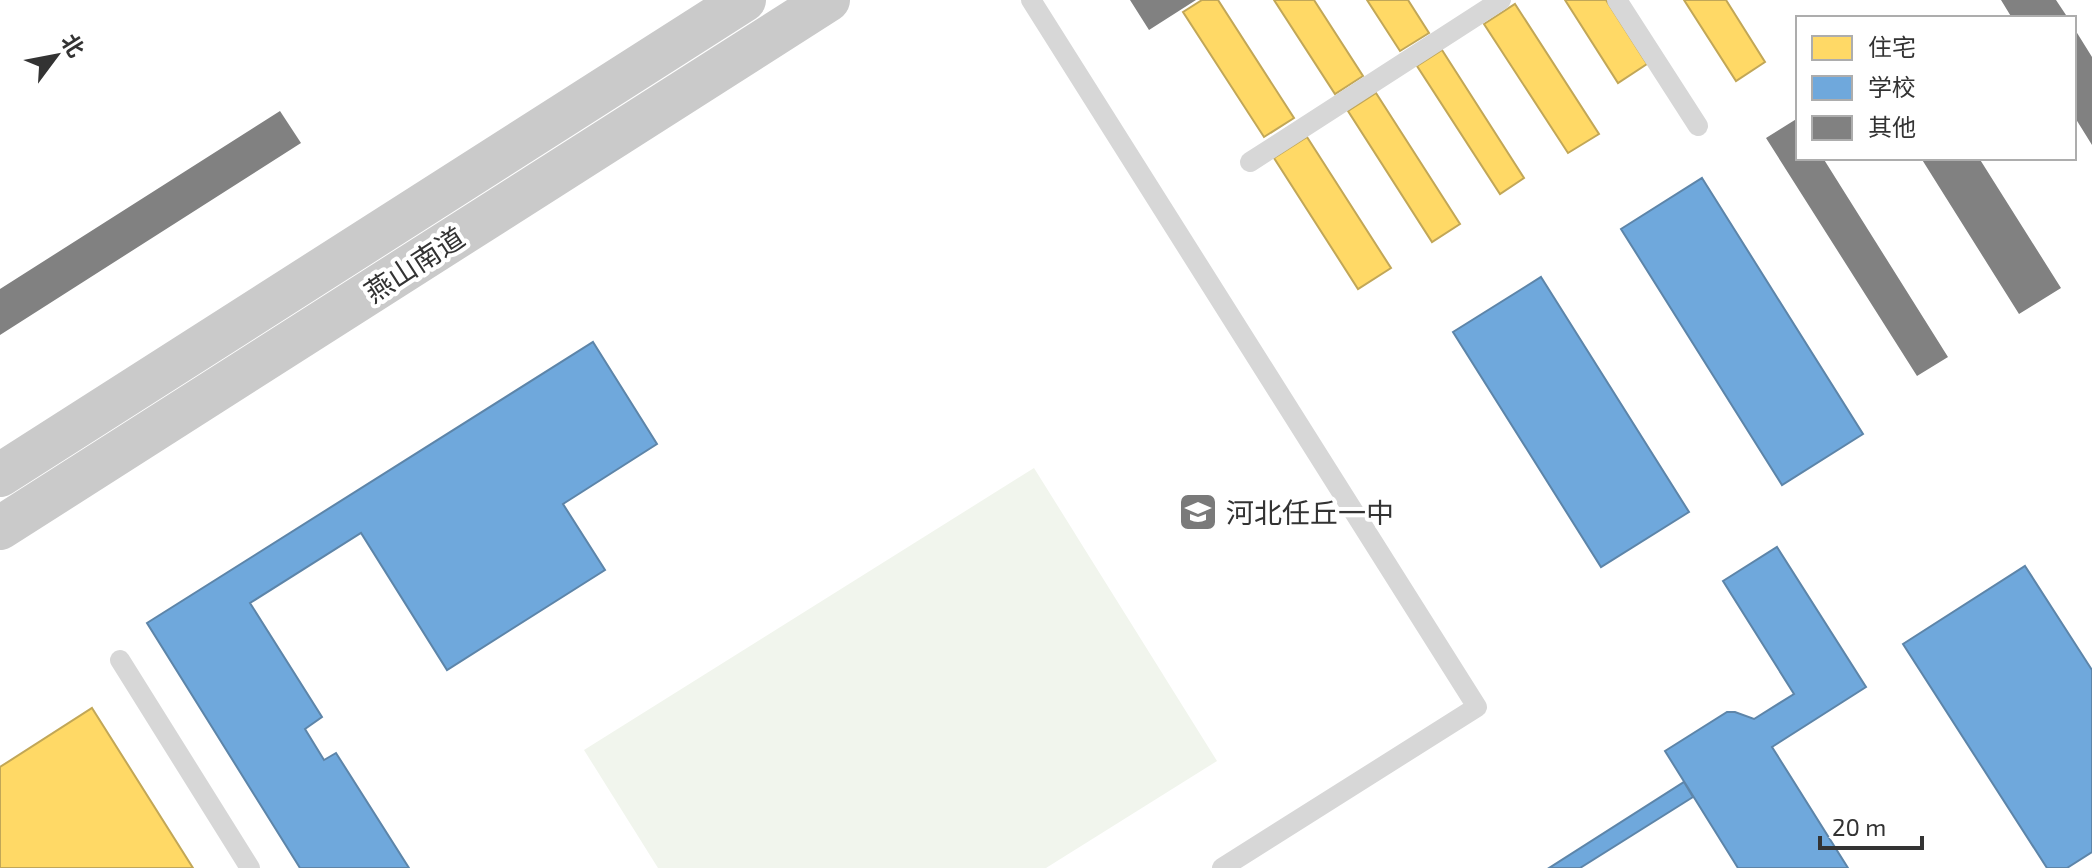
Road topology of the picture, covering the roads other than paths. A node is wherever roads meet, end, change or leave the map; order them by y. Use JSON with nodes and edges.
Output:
{"nodes":[{"id":1,"x":744,"y":0,"type":"edge"},
{"id":2,"x":828,"y":0,"type":"edge"},
{"id":3,"x":1031,"y":0,"type":"edge"},
{"id":4,"x":1501,"y":0,"type":"edge"},
{"id":5,"x":1617,"y":0,"type":"edge"},
{"id":6,"x":1698,"y":126,"type":"dead end"},
{"id":7,"x":1250,"y":162,"type":"dead end"},
{"id":8,"x":0,"y":475,"type":"edge"},
{"id":9,"x":0,"y":528,"type":"edge"},
{"id":10,"x":120,"y":660,"type":"dead end"},
{"id":11,"x":250,"y":868,"type":"edge"},
{"id":12,"x":1222,"y":868,"type":"edge"}],
"edges":[{"from":1,"to":8,"type":"main road","name":"燕山南道"},
{"from":2,"to":9,"type":"main road","name":"燕山南道"},
{"from":3,"to":12,"type":"lane"},
{"from":4,"to":7,"type":"lane"},
{"from":5,"to":6,"type":"lane"},
{"from":10,"to":11,"type":"lane"}]}
